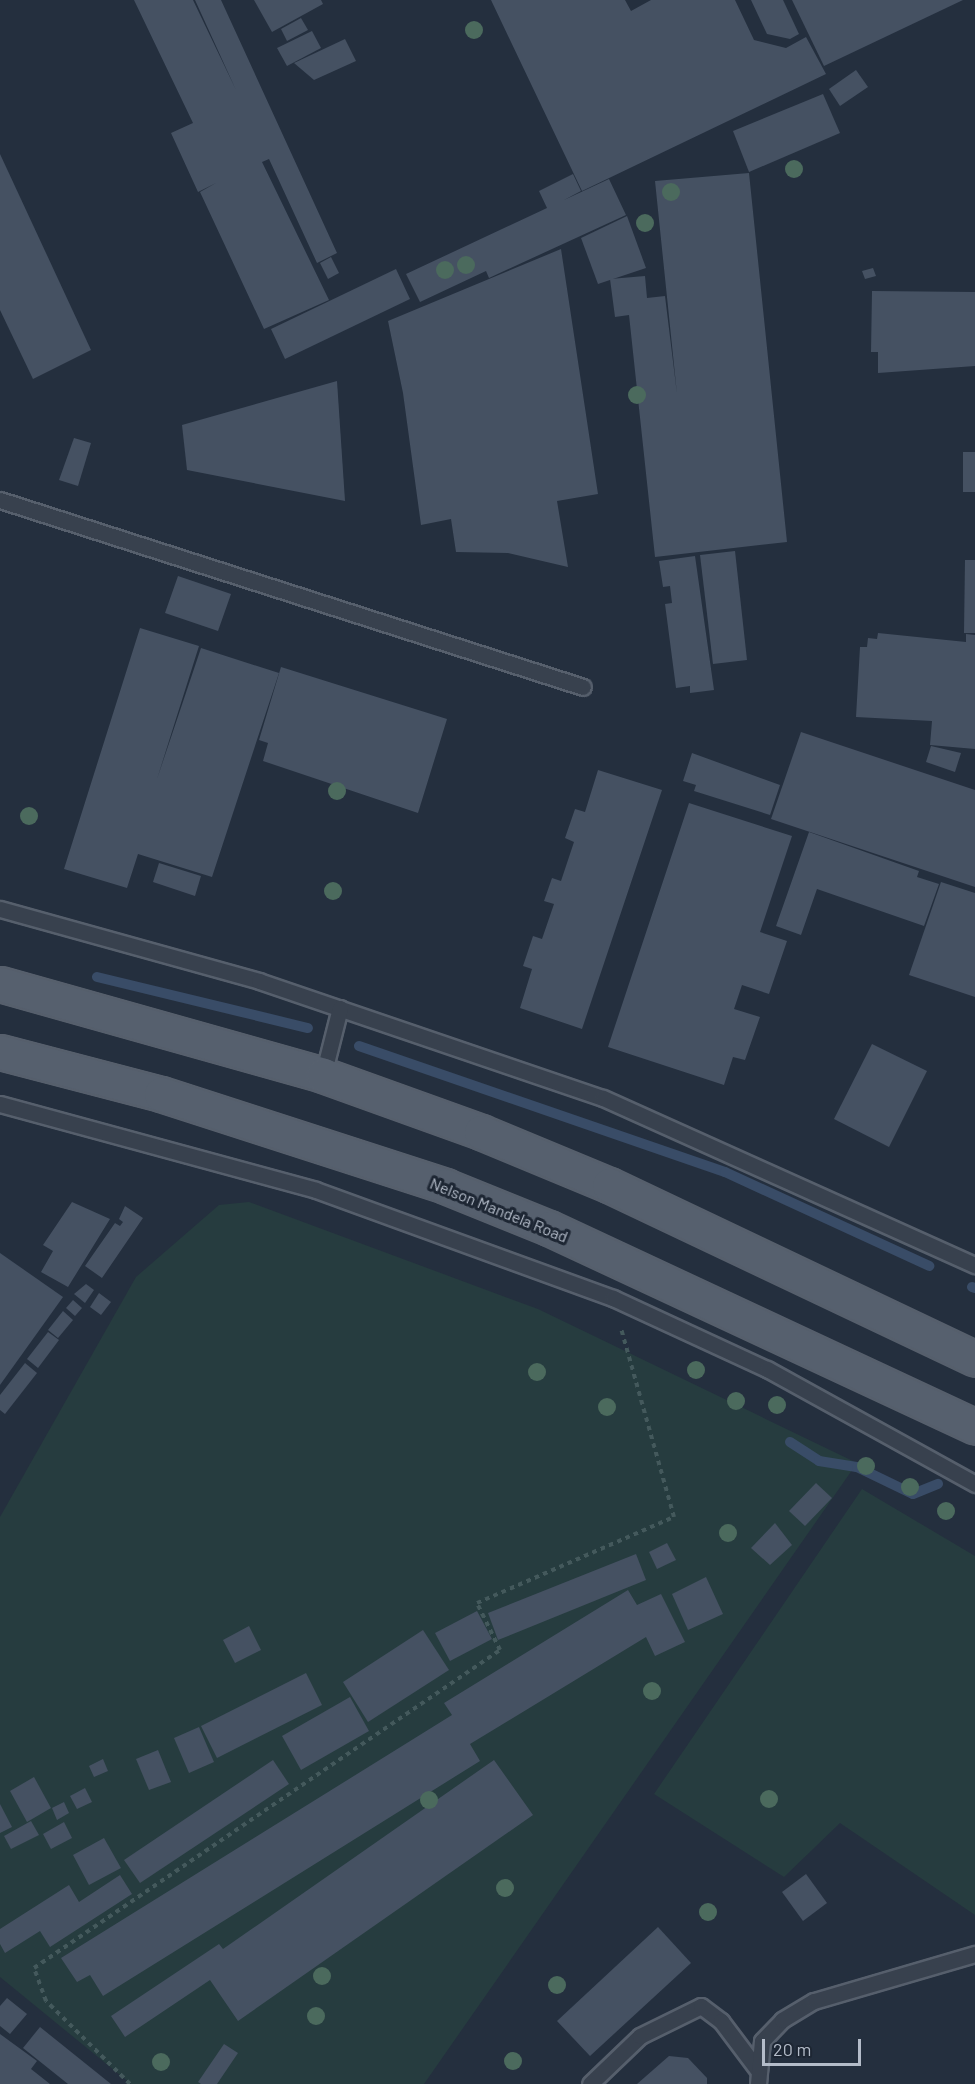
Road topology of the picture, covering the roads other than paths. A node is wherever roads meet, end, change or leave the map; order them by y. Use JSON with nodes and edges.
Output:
{"nodes":[{"id":1,"x":0,"y":500,"type":"edge"},
{"id":2,"x":583,"y":687,"type":"dead end"},
{"id":3,"x":0,"y":909,"type":"edge"},
{"id":4,"x":0,"y":984,"type":"edge"},
{"id":5,"x":340,"y":1008,"type":"junction"},
{"id":6,"x":0,"y":1052,"type":"edge"},
{"id":7,"x":323,"y":1075,"type":"junction"},
{"id":8,"x":0,"y":1104,"type":"edge"},
{"id":9,"x":975,"y":1265,"type":"edge"},
{"id":10,"x":975,"y":1359,"type":"edge"},
{"id":11,"x":975,"y":1426,"type":"edge"},
{"id":12,"x":975,"y":1484,"type":"edge"},
{"id":13,"x":975,"y":1954,"type":"edge"},
{"id":14,"x":758,"y":2076,"type":"edge"},
{"id":15,"x":590,"y":2084,"type":"edge"}],
"edges":[{"from":1,"to":2,"type":"lane"},
{"from":3,"to":5,"type":"lane"},
{"from":4,"to":7,"type":"main road"},
{"from":5,"to":7,"type":"lane"},
{"from":5,"to":9,"type":"lane"},
{"from":6,"to":11,"type":"main road","name":"Nelson Mandela Road"},
{"from":7,"to":10,"type":"main road"},
{"from":8,"to":12,"type":"lane"},
{"from":13,"to":14,"type":"lane"},
{"from":14,"to":15,"type":"lane"}]}
